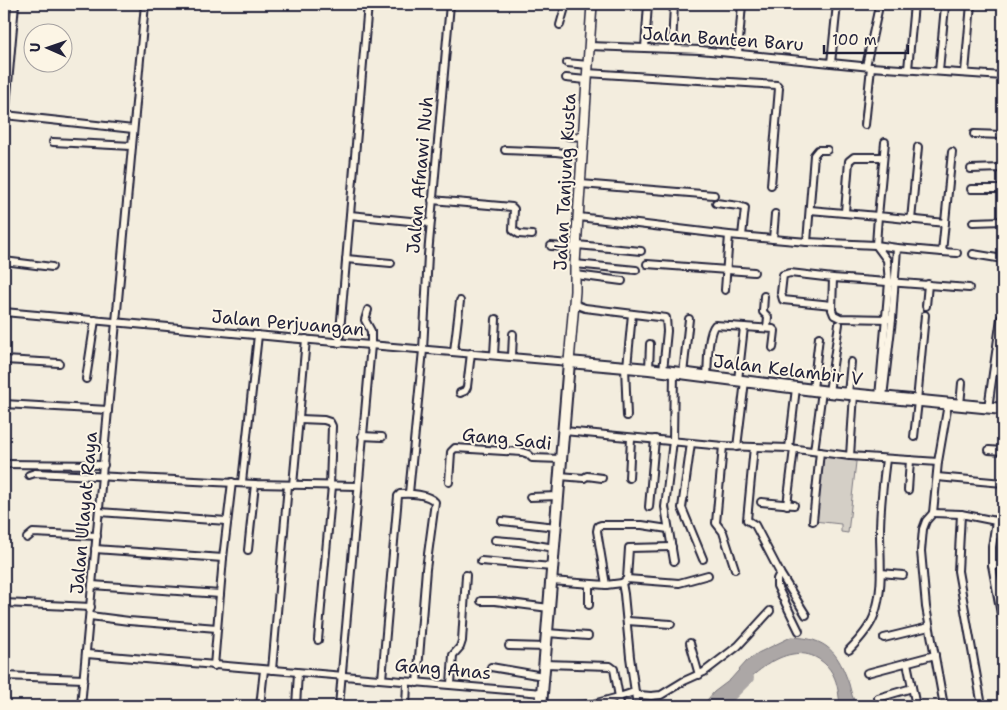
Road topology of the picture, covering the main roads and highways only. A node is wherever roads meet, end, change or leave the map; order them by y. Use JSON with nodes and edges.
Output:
{"nodes":[{"id":1,"x":1003,"y":409,"type":"edge"},
{"id":2,"x":541,"y":706,"type":"edge"}],
"edges":[{"from":1,"to":2,"type":"main road","name":"Jalan Kelambir V"}]}
